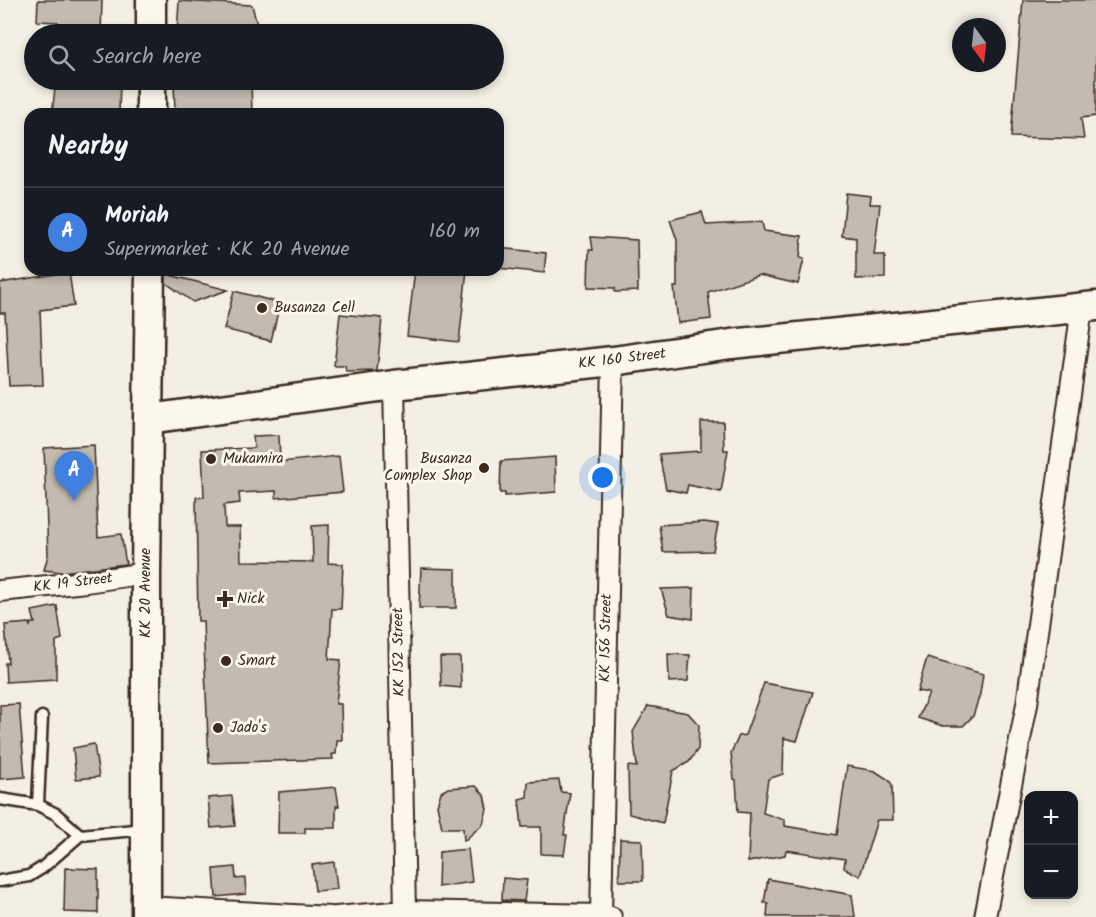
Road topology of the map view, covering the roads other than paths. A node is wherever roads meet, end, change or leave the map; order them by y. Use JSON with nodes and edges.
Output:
{"nodes":[{"id":1,"x":151,"y":0,"type":"edge"},
{"id":2,"x":151,"y":24,"type":"edge"},
{"id":3,"x":151,"y":90,"type":"edge"},
{"id":4,"x":151,"y":108,"type":"edge"},
{"id":5,"x":150,"y":276,"type":"edge"},
{"id":6,"x":1089,"y":307,"type":"edge"},
{"id":7,"x":613,"y":361,"type":"junction"},
{"id":8,"x":394,"y":385,"type":"junction"},
{"id":9,"x":149,"y":419,"type":"junction"},
{"id":10,"x":146,"y":573,"type":"junction"},
{"id":11,"x":0,"y":591,"type":"edge"},
{"id":12,"x":42,"y":717,"type":"dead end"},
{"id":13,"x":0,"y":799,"type":"edge"},
{"id":14,"x":38,"y":805,"type":"junction"},
{"id":15,"x":146,"y":828,"type":"junction"},
{"id":16,"x":80,"y":835,"type":"junction"},
{"id":17,"x":0,"y":881,"type":"edge"},
{"id":18,"x":146,"y":912,"type":"edge"},
{"id":19,"x":406,"y":914,"type":"edge"},
{"id":20,"x":606,"y":916,"type":"edge"},
{"id":21,"x":331,"y":917,"type":"edge"},
{"id":22,"x":336,"y":917,"type":"edge"},
{"id":23,"x":985,"y":917,"type":"edge"}],
"edges":[{"from":1,"to":2,"type":"main road"},
{"from":3,"to":4,"type":"main road"},
{"from":5,"to":9,"type":"main road","name":"KK 20 Avenue"},
{"from":6,"to":7,"type":"main road","name":"KK 160 Street"},
{"from":6,"to":23,"type":"street"},
{"from":7,"to":8,"type":"main road","name":"KK 160 Street"},
{"from":7,"to":20,"type":"street","name":"KK 156 Street"},
{"from":8,"to":9,"type":"main road","name":"KK 160 Street"},
{"from":8,"to":19,"type":"street","name":"KK 152 Street"},
{"from":9,"to":10,"type":"main road","name":"KK 20 Avenue"},
{"from":10,"to":11,"type":"street","name":"KK 19 Street"},
{"from":10,"to":15,"type":"main road","name":"KK 20 Avenue"},
{"from":12,"to":14,"type":"lane"},
{"from":13,"to":14,"type":"lane"},
{"from":14,"to":16,"type":"lane"},
{"from":15,"to":16,"type":"lane"},
{"from":15,"to":18,"type":"main road","name":"KK 20 Avenue"},
{"from":16,"to":17,"type":"lane"},
{"from":18,"to":21,"type":"street"},
{"from":19,"to":20,"type":"street"},
{"from":19,"to":22,"type":"street"}]}
